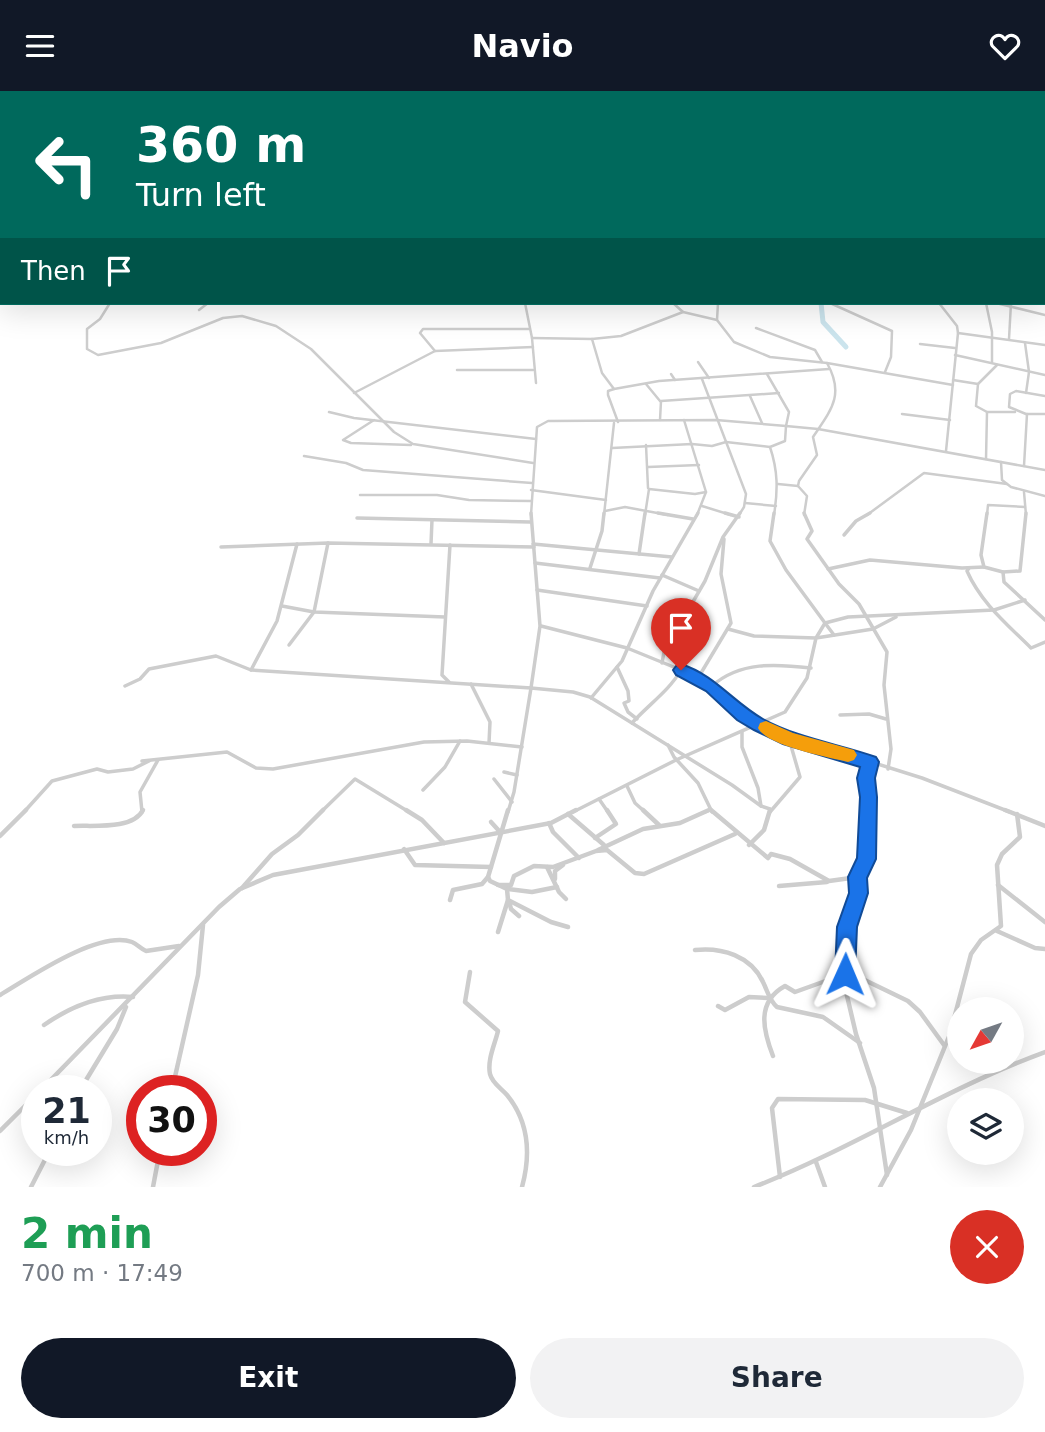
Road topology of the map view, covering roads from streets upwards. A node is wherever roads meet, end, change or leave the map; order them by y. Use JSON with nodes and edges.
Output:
{"nodes":[{"id":1,"x":109,"y":305,"type":"edge"},
{"id":2,"x":205,"y":305,"type":"edge"},
{"id":3,"x":524,"y":305,"type":"edge"},
{"id":4,"x":675,"y":305,"type":"edge"},
{"id":5,"x":718,"y":305,"type":"edge"},
{"id":6,"x":835,"y":305,"type":"edge"},
{"id":7,"x":941,"y":305,"type":"edge"},
{"id":8,"x":987,"y":305,"type":"edge"},
{"id":9,"x":1011,"y":305,"type":"edge"},
{"id":10,"x":199,"y":310,"type":"dead end"},
{"id":11,"x":683,"y":312,"type":"junction"},
{"id":12,"x":1045,"y":315,"type":"edge"},
{"id":13,"x":717,"y":320,"type":"junction"},
{"id":14,"x":529,"y":328,"type":"junction"},
{"id":15,"x":756,"y":328,"type":"dead end"},
{"id":16,"x":958,"y":333,"type":"junction"},
{"id":17,"x":532,"y":338,"type":"junction"},
{"id":18,"x":993,"y":338,"type":"junction"},
{"id":19,"x":592,"y":339,"type":"junction"},
{"id":20,"x":1009,"y":340,"type":"junction"},
{"id":21,"x":1025,"y":342,"type":"junction"},
{"id":22,"x":920,"y":344,"type":"dead end"},
{"id":23,"x":1045,"y":345,"type":"edge"},
{"id":24,"x":533,"y":348,"type":"junction"},
{"id":25,"x":955,"y":348,"type":"junction"},
{"id":26,"x":435,"y":351,"type":"junction"},
{"id":27,"x":955,"y":355,"type":"junction"},
{"id":28,"x":698,"y":362,"type":"dead end"},
{"id":29,"x":821,"y":362,"type":"junction"},
{"id":30,"x":992,"y":362,"type":"junction"},
{"id":31,"x":827,"y":363,"type":"junction"},
{"id":32,"x":997,"y":365,"type":"junction"},
{"id":33,"x":829,"y":369,"type":"junction"},
{"id":34,"x":457,"y":370,"type":"dead end"},
{"id":35,"x":533,"y":370,"type":"junction"},
{"id":36,"x":884,"y":372,"type":"junction"},
{"id":37,"x":1029,"y":372,"type":"junction"},
{"id":38,"x":671,"y":374,"type":"dead end"},
{"id":39,"x":768,"y":374,"type":"junction"},
{"id":40,"x":1045,"y":375,"type":"edge"},
{"id":41,"x":709,"y":378,"type":"junction"},
{"id":42,"x":702,"y":379,"type":"junction"},
{"id":43,"x":675,"y":380,"type":"junction"},
{"id":44,"x":953,"y":380,"type":"junction"},
{"id":45,"x":536,"y":383,"type":"dead end"},
{"id":46,"x":646,"y":384,"type":"junction"},
{"id":47,"x":978,"y":384,"type":"junction"},
{"id":48,"x":953,"y":385,"type":"junction"},
{"id":49,"x":614,"y":389,"type":"junction"},
{"id":50,"x":354,"y":393,"type":"junction"},
{"id":51,"x":779,"y":393,"type":"junction"},
{"id":52,"x":1026,"y":393,"type":"junction"},
{"id":53,"x":750,"y":396,"type":"junction"},
{"id":54,"x":1045,"y":398,"type":"edge"},
{"id":55,"x":709,"y":399,"type":"junction"},
{"id":56,"x":661,"y":401,"type":"junction"},
{"id":57,"x":329,"y":412,"type":"dead end"},
{"id":58,"x":987,"y":412,"type":"junction"},
{"id":59,"x":1016,"y":412,"type":"junction"},
{"id":60,"x":902,"y":414,"type":"dead end"},
{"id":61,"x":1027,"y":414,"type":"junction"},
{"id":62,"x":1045,"y":414,"type":"edge"},
{"id":63,"x":376,"y":419,"type":"junction"},
{"id":64,"x":383,"y":420,"type":"junction"},
{"id":65,"x":684,"y":420,"type":"junction"},
{"id":66,"x":716,"y":420,"type":"junction"},
{"id":67,"x":950,"y":420,"type":"junction"},
{"id":68,"x":660,"y":421,"type":"junction"},
{"id":69,"x":616,"y":422,"type":"junction"},
{"id":70,"x":762,"y":423,"type":"junction"},
{"id":71,"x":786,"y":426,"type":"junction"},
{"id":72,"x":818,"y":429,"type":"junction"},
{"id":73,"x":536,"y":439,"type":"junction"},
{"id":74,"x":726,"y":442,"type":"junction"},
{"id":75,"x":413,"y":444,"type":"junction"},
{"id":76,"x":692,"y":444,"type":"junction"},
{"id":77,"x":646,"y":445,"type":"junction"},
{"id":78,"x":770,"y":447,"type":"junction"},
{"id":79,"x":612,"y":448,"type":"junction"},
{"id":80,"x":946,"y":451,"type":"junction"},
{"id":81,"x":304,"y":456,"type":"dead end"},
{"id":82,"x":986,"y":459,"type":"junction"},
{"id":83,"x":1001,"y":462,"type":"junction"},
{"id":84,"x":533,"y":463,"type":"junction"},
{"id":85,"x":699,"y":465,"type":"junction"},
{"id":86,"x":1024,"y":466,"type":"junction"},
{"id":87,"x":648,"y":467,"type":"junction"},
{"id":88,"x":1045,"y":470,"type":"edge"},
{"id":89,"x":532,"y":482,"type":"junction"},
{"id":90,"x":1007,"y":484,"type":"junction"},
{"id":91,"x":778,"y":485,"type":"junction"},
{"id":92,"x":798,"y":486,"type":"junction"},
{"id":93,"x":649,"y":489,"type":"junction"},
{"id":94,"x":531,"y":491,"type":"junction"},
{"id":95,"x":706,"y":492,"type":"junction"},
{"id":96,"x":1024,"y":492,"type":"junction"},
{"id":97,"x":360,"y":495,"type":"dead end"},
{"id":98,"x":1045,"y":496,"type":"edge"},
{"id":99,"x":606,"y":500,"type":"junction"},
{"id":100,"x":531,"y":501,"type":"junction"},
{"id":101,"x":745,"y":503,"type":"junction"},
{"id":102,"x":702,"y":506,"type":"junction"},
{"id":103,"x":776,"y":506,"type":"junction"},
{"id":104,"x":1025,"y":507,"type":"junction"},
{"id":105,"x":645,"y":510,"type":"junction"},
{"id":106,"x":605,"y":511,"type":"junction"},
{"id":107,"x":357,"y":517,"type":"dead end"},
{"id":108,"x":738,"y":517,"type":"junction"},
{"id":109,"x":693,"y":519,"type":"junction"},
{"id":110,"x":432,"y":520,"type":"junction"},
{"id":111,"x":530,"y":521,"type":"junction"},
{"id":112,"x":844,"y":535,"type":"dead end"},
{"id":113,"x":723,"y":537,"type":"junction"},
{"id":114,"x":328,"y":543,"type":"junction"},
{"id":115,"x":297,"y":544,"type":"junction"},
{"id":116,"x":431,"y":544,"type":"junction"},
{"id":117,"x":450,"y":545,"type":"junction"},
{"id":118,"x":533,"y":545,"type":"junction"},
{"id":119,"x":221,"y":547,"type":"dead end"},
{"id":120,"x":595,"y":550,"type":"junction"},
{"id":121,"x":639,"y":554,"type":"junction"},
{"id":122,"x":672,"y":557,"type":"junction"},
{"id":123,"x":535,"y":563,"type":"junction"},
{"id":124,"x":984,"y":567,"type":"junction"},
{"id":125,"x":590,"y":568,"type":"junction"},
{"id":126,"x":969,"y":568,"type":"junction"},
{"id":127,"x":828,"y":569,"type":"junction"},
{"id":128,"x":1003,"y":572,"type":"junction"},
{"id":129,"x":661,"y":577,"type":"junction"},
{"id":130,"x":537,"y":590,"type":"junction"},
{"id":131,"x":699,"y":591,"type":"junction"},
{"id":132,"x":1025,"y":600,"type":"junction"},
{"id":133,"x":282,"y":605,"type":"junction"},
{"id":134,"x":648,"y":605,"type":"junction"},
{"id":135,"x":993,"y":610,"type":"junction"},
{"id":136,"x":314,"y":612,"type":"junction"},
{"id":137,"x":867,"y":616,"type":"junction"},
{"id":138,"x":445,"y":617,"type":"junction"},
{"id":139,"x":896,"y":617,"type":"junction"},
{"id":140,"x":1045,"y":620,"type":"edge"},
{"id":141,"x":825,"y":623,"type":"junction"},
{"id":142,"x":540,"y":626,"type":"junction"},
{"id":143,"x":728,"y":629,"type":"junction"},
{"id":144,"x":873,"y":629,"type":"junction"},
{"id":145,"x":834,"y":635,"type":"junction"},
{"id":146,"x":816,"y":638,"type":"junction"},
{"id":147,"x":1045,"y":642,"type":"edge"},
{"id":148,"x":289,"y":645,"type":"dead end"},
{"id":149,"x":627,"y":648,"type":"junction"},
{"id":150,"x":662,"y":663,"type":"junction"},
{"id":151,"x":617,"y":667,"type":"junction"},
{"id":152,"x":811,"y":668,"type":"junction"},
{"id":153,"x":251,"y":670,"type":"junction"},
{"id":154,"x":681,"y":670,"type":"junction"},
{"id":155,"x":698,"y":678,"type":"junction"},
{"id":156,"x":449,"y":683,"type":"junction"},
{"id":157,"x":471,"y":684,"type":"junction"},
{"id":158,"x":125,"y":686,"type":"dead end"},
{"id":159,"x":712,"y":686,"type":"junction"},
{"id":160,"x":531,"y":688,"type":"junction"},
{"id":161,"x":592,"y":698,"type":"junction"},
{"id":162,"x":840,"y":715,"type":"dead end"},
{"id":163,"x":637,"y":719,"type":"junction"},
{"id":164,"x":886,"y":719,"type":"junction"},
{"id":165,"x":632,"y":723,"type":"junction"},
{"id":166,"x":760,"y":725,"type":"junction"},
{"id":167,"x":742,"y":733,"type":"junction"},
{"id":168,"x":789,"y":739,"type":"junction"},
{"id":169,"x":460,"y":741,"type":"junction"},
{"id":170,"x":489,"y":743,"type":"junction"},
{"id":171,"x":666,"y":743,"type":"junction"},
{"id":172,"x":522,"y":747,"type":"junction"},
{"id":173,"x":684,"y":756,"type":"junction"},
{"id":174,"x":160,"y":758,"type":"junction"},
{"id":175,"x":676,"y":759,"type":"junction"},
{"id":176,"x":151,"y":760,"type":"junction"},
{"id":177,"x":142,"y":761,"type":"dead end"},
{"id":178,"x":870,"y":762,"type":"junction"},
{"id":179,"x":888,"y":769,"type":"junction"},
{"id":180,"x":504,"y":772,"type":"dead end"},
{"id":181,"x":517,"y":775,"type":"junction"},
{"id":182,"x":494,"y":779,"type":"dead end"},
{"id":183,"x":627,"y":785,"type":"junction"},
{"id":184,"x":423,"y":790,"type":"dead end"},
{"id":185,"x":599,"y":799,"type":"junction"},
{"id":186,"x":512,"y":802,"type":"junction"},
{"id":187,"x":761,"y":806,"type":"junction"},
{"id":188,"x":770,"y":809,"type":"junction"},
{"id":189,"x":710,"y":810,"type":"junction"},
{"id":190,"x":568,"y":814,"type":"junction"},
{"id":191,"x":1017,"y":814,"type":"junction"},
{"id":192,"x":491,"y":822,"type":"dead end"},
{"id":193,"x":549,"y":823,"type":"junction"},
{"id":194,"x":74,"y":826,"type":"dead end"},
{"id":195,"x":661,"y":826,"type":"junction"},
{"id":196,"x":1045,"y":826,"type":"edge"},
{"id":197,"x":502,"y":833,"type":"junction"},
{"id":198,"x":735,"y":834,"type":"junction"},
{"id":199,"x":0,"y":836,"type":"edge"},
{"id":200,"x":595,"y":838,"type":"junction"},
{"id":201,"x":444,"y":843,"type":"junction"},
{"id":202,"x":749,"y":845,"type":"junction"},
{"id":203,"x":604,"y":846,"type":"junction"},
{"id":204,"x":404,"y":849,"type":"junction"},
{"id":205,"x":596,"y":851,"type":"junction"},
{"id":206,"x":579,"y":858,"type":"junction"},
{"id":207,"x":563,"y":863,"type":"junction"},
{"id":208,"x":491,"y":867,"type":"junction"},
{"id":209,"x":547,"y":867,"type":"junction"},
{"id":210,"x":488,"y":877,"type":"junction"},
{"id":211,"x":858,"y":877,"type":"junction"},
{"id":212,"x":555,"y":879,"type":"junction"},
{"id":213,"x":829,"y":881,"type":"junction"},
{"id":214,"x":998,"y":885,"type":"junction"},
{"id":215,"x":779,"y":886,"type":"dead end"},
{"id":216,"x":509,"y":887,"type":"junction"},
{"id":217,"x":557,"y":887,"type":"junction"},
{"id":218,"x":240,"y":889,"type":"junction"},
{"id":219,"x":450,"y":899,"type":"dead end"},
{"id":220,"x":566,"y":899,"type":"dead end"},
{"id":221,"x":509,"y":900,"type":"junction"},
{"id":222,"x":519,"y":916,"type":"dead end"},
{"id":223,"x":1045,"y":922,"type":"edge"},
{"id":224,"x":203,"y":923,"type":"junction"},
{"id":225,"x":568,"y":927,"type":"dead end"},
{"id":226,"x":997,"y":931,"type":"junction"},
{"id":227,"x":498,"y":932,"type":"dead end"},
{"id":228,"x":181,"y":946,"type":"junction"},
{"id":229,"x":1045,"y":949,"type":"edge"},
{"id":230,"x":695,"y":950,"type":"dead end"},
{"id":231,"x":470,"y":972,"type":"dead end"},
{"id":232,"x":845,"y":973,"type":"junction"},
{"id":233,"x":0,"y":995,"type":"edge"},
{"id":234,"x":133,"y":997,"type":"junction"},
{"id":235,"x":769,"y":998,"type":"junction"},
{"id":236,"x":126,"y":1005,"type":"junction"},
{"id":237,"x":718,"y":1006,"type":"dead end"},
{"id":238,"x":44,"y":1025,"type":"dead end"},
{"id":239,"x":862,"y":1044,"type":"junction"},
{"id":240,"x":945,"y":1046,"type":"junction"},
{"id":241,"x":1045,"y":1052,"type":"edge"},
{"id":242,"x":774,"y":1056,"type":"dead end"},
{"id":243,"x":56,"y":1075,"type":"edge"},
{"id":244,"x":87,"y":1075,"type":"edge"},
{"id":245,"x":175,"y":1075,"type":"edge"},
{"id":246,"x":877,"y":1105,"type":"junction"},
{"id":247,"x":918,"y":1108,"type":"junction"},
{"id":248,"x":21,"y":1110,"type":"edge"},
{"id":249,"x":908,"y":1113,"type":"junction"},
{"id":250,"x":881,"y":1127,"type":"junction"},
{"id":251,"x":0,"y":1131,"type":"edge"},
{"id":252,"x":816,"y":1162,"type":"junction"},
{"id":253,"x":42,"y":1166,"type":"edge"},
{"id":254,"x":157,"y":1166,"type":"edge"},
{"id":255,"x":887,"y":1175,"type":"junction"},
{"id":256,"x":780,"y":1177,"type":"junction"},
{"id":257,"x":31,"y":1187,"type":"edge"},
{"id":258,"x":153,"y":1187,"type":"edge"},
{"id":259,"x":522,"y":1187,"type":"edge"},
{"id":260,"x":754,"y":1187,"type":"edge"},
{"id":261,"x":825,"y":1187,"type":"edge"},
{"id":262,"x":880,"y":1187,"type":"edge"}],
"edges":[{"from":1,"to":50,"type":"street"},
{"from":2,"to":10,"type":"street"},
{"from":3,"to":14,"type":"street"},
{"from":4,"to":11,"type":"street"},
{"from":5,"to":13,"type":"street"},
{"from":6,"to":36,"type":"street"},
{"from":7,"to":16,"type":"street"},
{"from":8,"to":18,"type":"street"},
{"from":9,"to":12,"type":"street"},
{"from":9,"to":20,"type":"street"},
{"from":11,"to":13,"type":"street"},
{"from":11,"to":19,"type":"street"},
{"from":13,"to":29,"type":"street"},
{"from":14,"to":17,"type":"street"},
{"from":14,"to":26,"type":"street"},
{"from":15,"to":29,"type":"street"},
{"from":16,"to":18,"type":"street"},
{"from":16,"to":25,"type":"street"},
{"from":17,"to":19,"type":"street"},
{"from":17,"to":24,"type":"street"},
{"from":18,"to":20,"type":"street"},
{"from":18,"to":30,"type":"street"},
{"from":19,"to":49,"type":"street"},
{"from":20,"to":21,"type":"street"},
{"from":21,"to":23,"type":"street"},
{"from":21,"to":37,"type":"street"},
{"from":22,"to":25,"type":"street"},
{"from":24,"to":26,"type":"street"},
{"from":24,"to":35,"type":"street"},
{"from":25,"to":27,"type":"street"},
{"from":26,"to":50,"type":"street"},
{"from":27,"to":30,"type":"street"},
{"from":27,"to":44,"type":"street"},
{"from":28,"to":41,"type":"street"},
{"from":29,"to":31,"type":"street"},
{"from":30,"to":32,"type":"street"},
{"from":31,"to":33,"type":"street"},
{"from":31,"to":36,"type":"street"},
{"from":32,"to":37,"type":"street"},
{"from":32,"to":47,"type":"street"},
{"from":33,"to":39,"type":"street"},
{"from":33,"to":72,"type":"street"},
{"from":34,"to":35,"type":"street"},
{"from":35,"to":45,"type":"street"},
{"from":36,"to":48,"type":"street"},
{"from":37,"to":40,"type":"street"},
{"from":37,"to":52,"type":"street"},
{"from":38,"to":43,"type":"street"},
{"from":39,"to":41,"type":"street"},
{"from":39,"to":51,"type":"street"},
{"from":41,"to":42,"type":"street"},
{"from":42,"to":43,"type":"street"},
{"from":42,"to":55,"type":"street"},
{"from":43,"to":46,"type":"street"},
{"from":44,"to":47,"type":"street"},
{"from":44,"to":48,"type":"street"},
{"from":46,"to":49,"type":"street"},
{"from":46,"to":56,"type":"street"},
{"from":47,"to":58,"type":"street"},
{"from":48,"to":67,"type":"street"},
{"from":49,"to":69,"type":"street"},
{"from":50,"to":64,"type":"street"},
{"from":51,"to":53,"type":"street"},
{"from":51,"to":71,"type":"street"},
{"from":52,"to":54,"type":"street"},
{"from":52,"to":59,"type":"street"},
{"from":53,"to":55,"type":"street"},
{"from":53,"to":70,"type":"street"},
{"from":55,"to":56,"type":"street"},
{"from":55,"to":66,"type":"street"},
{"from":56,"to":68,"type":"street"},
{"from":57,"to":63,"type":"street"},
{"from":58,"to":59,"type":"street"},
{"from":58,"to":82,"type":"street"},
{"from":59,"to":61,"type":"street"},
{"from":60,"to":67,"type":"street"},
{"from":61,"to":62,"type":"street"},
{"from":61,"to":86,"type":"street"},
{"from":63,"to":64,"type":"street"},
{"from":63,"to":75,"type":"street"},
{"from":64,"to":73,"type":"street"},
{"from":64,"to":75,"type":"street"},
{"from":65,"to":66,"type":"street"},
{"from":65,"to":68,"type":"street"},
{"from":65,"to":76,"type":"street"},
{"from":66,"to":70,"type":"street"},
{"from":66,"to":74,"type":"street"},
{"from":67,"to":80,"type":"street"},
{"from":68,"to":69,"type":"street"},
{"from":69,"to":73,"type":"street"},
{"from":69,"to":79,"type":"street"},
{"from":70,"to":71,"type":"street"},
{"from":71,"to":72,"type":"street"},
{"from":71,"to":78,"type":"street"},
{"from":72,"to":80,"type":"street"},
{"from":72,"to":92,"type":"street"},
{"from":73,"to":84,"type":"street"},
{"from":74,"to":76,"type":"street"},
{"from":74,"to":78,"type":"street"},
{"from":74,"to":101,"type":"street"},
{"from":75,"to":84,"type":"street"},
{"from":76,"to":77,"type":"street"},
{"from":76,"to":85,"type":"street"},
{"from":77,"to":79,"type":"street"},
{"from":77,"to":87,"type":"street"},
{"from":78,"to":91,"type":"street"},
{"from":79,"to":99,"type":"street"},
{"from":80,"to":82,"type":"street"},
{"from":81,"to":89,"type":"street"},
{"from":82,"to":83,"type":"street"},
{"from":83,"to":86,"type":"street"},
{"from":83,"to":90,"type":"street"},
{"from":84,"to":89,"type":"street"},
{"from":85,"to":87,"type":"street"},
{"from":85,"to":95,"type":"street"},
{"from":86,"to":88,"type":"street"},
{"from":87,"to":93,"type":"street"},
{"from":89,"to":94,"type":"street"},
{"from":90,"to":96,"type":"street"},
{"from":90,"to":112,"type":"street"},
{"from":91,"to":92,"type":"street"},
{"from":91,"to":103,"type":"street"},
{"from":92,"to":127,"type":"street"},
{"from":93,"to":95,"type":"street"},
{"from":93,"to":105,"type":"street"},
{"from":94,"to":99,"type":"street"},
{"from":94,"to":100,"type":"street"},
{"from":95,"to":102,"type":"street"},
{"from":96,"to":98,"type":"street"},
{"from":96,"to":104,"type":"street"},
{"from":97,"to":100,"type":"street"},
{"from":99,"to":106,"type":"street"},
{"from":100,"to":111,"type":"street"},
{"from":101,"to":103,"type":"street"},
{"from":101,"to":108,"type":"street"},
{"from":102,"to":108,"type":"street"},
{"from":102,"to":109,"type":"street"},
{"from":103,"to":141,"type":"street"},
{"from":104,"to":124,"type":"street"},
{"from":104,"to":128,"type":"street"},
{"from":105,"to":106,"type":"street"},
{"from":105,"to":109,"type":"street"},
{"from":105,"to":121,"type":"street"},
{"from":106,"to":120,"type":"street"},
{"from":107,"to":110,"type":"street"},
{"from":108,"to":113,"type":"street"},
{"from":109,"to":122,"type":"street"},
{"from":110,"to":111,"type":"street"},
{"from":110,"to":116,"type":"street"},
{"from":111,"to":118,"type":"street"},
{"from":113,"to":131,"type":"street"},
{"from":113,"to":143,"type":"street"},
{"from":114,"to":115,"type":"street"},
{"from":114,"to":116,"type":"street"},
{"from":114,"to":136,"type":"street"},
{"from":115,"to":119,"type":"street"},
{"from":115,"to":133,"type":"street"},
{"from":116,"to":117,"type":"street"},
{"from":117,"to":118,"type":"street"},
{"from":117,"to":138,"type":"street"},
{"from":118,"to":120,"type":"street"},
{"from":118,"to":123,"type":"street"},
{"from":120,"to":121,"type":"street"},
{"from":120,"to":125,"type":"street"},
{"from":121,"to":122,"type":"street"},
{"from":122,"to":129,"type":"street"},
{"from":123,"to":125,"type":"street"},
{"from":123,"to":130,"type":"street"},
{"from":124,"to":126,"type":"street"},
{"from":124,"to":128,"type":"street"},
{"from":125,"to":129,"type":"street"},
{"from":126,"to":127,"type":"street"},
{"from":126,"to":135,"type":"street"},
{"from":127,"to":137,"type":"street"},
{"from":128,"to":132,"type":"street"},
{"from":129,"to":131,"type":"street"},
{"from":129,"to":134,"type":"street"},
{"from":130,"to":134,"type":"street"},
{"from":130,"to":142,"type":"street"},
{"from":131,"to":150,"type":"street"},
{"from":132,"to":135,"type":"street"},
{"from":132,"to":140,"type":"street"},
{"from":133,"to":136,"type":"street"},
{"from":133,"to":153,"type":"street"},
{"from":134,"to":149,"type":"street"},
{"from":135,"to":139,"type":"street"},
{"from":135,"to":147,"type":"street"},
{"from":136,"to":138,"type":"street"},
{"from":136,"to":148,"type":"street"},
{"from":137,"to":139,"type":"street"},
{"from":137,"to":141,"type":"street"},
{"from":137,"to":144,"type":"street"},
{"from":138,"to":156,"type":"street"},
{"from":139,"to":144,"type":"street"},
{"from":141,"to":145,"type":"street"},
{"from":141,"to":146,"type":"street"},
{"from":142,"to":149,"type":"street"},
{"from":142,"to":160,"type":"street"},
{"from":143,"to":146,"type":"street"},
{"from":143,"to":155,"type":"street"},
{"from":144,"to":145,"type":"street"},
{"from":144,"to":164,"type":"street"},
{"from":145,"to":146,"type":"street"},
{"from":146,"to":152,"type":"street"},
{"from":149,"to":150,"type":"street"},
{"from":149,"to":151,"type":"street"},
{"from":150,"to":154,"type":"street"},
{"from":151,"to":161,"type":"street"},
{"from":151,"to":163,"type":"street"},
{"from":152,"to":159,"type":"street"},
{"from":152,"to":166,"type":"street"},
{"from":153,"to":156,"type":"street"},
{"from":153,"to":158,"type":"street"},
{"from":154,"to":155,"type":"street"},
{"from":154,"to":163,"type":"street"},
{"from":155,"to":159,"type":"street"},
{"from":156,"to":157,"type":"street"},
{"from":157,"to":160,"type":"street"},
{"from":157,"to":170,"type":"street"},
{"from":159,"to":166,"type":"street"},
{"from":160,"to":161,"type":"street"},
{"from":160,"to":172,"type":"street"},
{"from":161,"to":165,"type":"street"},
{"from":162,"to":164,"type":"street"},
{"from":163,"to":165,"type":"street"},
{"from":164,"to":179,"type":"street"},
{"from":165,"to":171,"type":"street"},
{"from":166,"to":167,"type":"street"},
{"from":166,"to":168,"type":"street"},
{"from":167,"to":173,"type":"street"},
{"from":167,"to":187,"type":"street"},
{"from":168,"to":178,"type":"street"},
{"from":168,"to":188,"type":"street"},
{"from":169,"to":170,"type":"street"},
{"from":169,"to":174,"type":"street"},
{"from":169,"to":184,"type":"street"},
{"from":170,"to":172,"type":"street"},
{"from":171,"to":173,"type":"street"},
{"from":171,"to":175,"type":"street"},
{"from":172,"to":181,"type":"street"},
{"from":173,"to":175,"type":"street"},
{"from":173,"to":187,"type":"street"},
{"from":174,"to":176,"type":"street"},
{"from":174,"to":194,"type":"street"},
{"from":175,"to":183,"type":"street"},
{"from":175,"to":189,"type":"street"},
{"from":176,"to":177,"type":"street"},
{"from":176,"to":199,"type":"street"},
{"from":178,"to":179,"type":"street"},
{"from":178,"to":211,"type":"street"},
{"from":179,"to":191,"type":"street"},
{"from":180,"to":181,"type":"street"},
{"from":181,"to":186,"type":"street"},
{"from":182,"to":186,"type":"street"},
{"from":183,"to":185,"type":"street"},
{"from":183,"to":195,"type":"street"},
{"from":185,"to":190,"type":"street"},
{"from":185,"to":200,"type":"street"},
{"from":186,"to":197,"type":"street"},
{"from":187,"to":188,"type":"street"},
{"from":188,"to":202,"type":"street"},
{"from":189,"to":195,"type":"street"},
{"from":189,"to":198,"type":"street"},
{"from":190,"to":193,"type":"street"},
{"from":190,"to":200,"type":"street"},
{"from":191,"to":196,"type":"street"},
{"from":191,"to":214,"type":"street"},
{"from":192,"to":197,"type":"street"},
{"from":193,"to":197,"type":"street"},
{"from":193,"to":206,"type":"street"},
{"from":195,"to":203,"type":"street"},
{"from":197,"to":201,"type":"street"},
{"from":197,"to":208,"type":"street"},
{"from":198,"to":202,"type":"street"},
{"from":198,"to":205,"type":"street"},
{"from":200,"to":203,"type":"street"},
{"from":201,"to":204,"type":"street"},
{"from":201,"to":218,"type":"street"},
{"from":202,"to":213,"type":"street"},
{"from":203,"to":205,"type":"street"},
{"from":204,"to":208,"type":"street"},
{"from":204,"to":218,"type":"street"},
{"from":205,"to":206,"type":"street"},
{"from":206,"to":207,"type":"street"},
{"from":207,"to":209,"type":"street"},
{"from":207,"to":212,"type":"street"},
{"from":208,"to":210,"type":"street"},
{"from":209,"to":212,"type":"street"},
{"from":209,"to":216,"type":"street"},
{"from":210,"to":216,"type":"street"},
{"from":210,"to":219,"type":"street"},
{"from":211,"to":213,"type":"street"},
{"from":211,"to":232,"type":"street"},
{"from":212,"to":217,"type":"street"},
{"from":213,"to":215,"type":"street"},
{"from":214,"to":223,"type":"street"},
{"from":214,"to":226,"type":"street"},
{"from":216,"to":217,"type":"street"},
{"from":216,"to":221,"type":"street"},
{"from":217,"to":220,"type":"street"},
{"from":218,"to":224,"type":"street"},
{"from":221,"to":222,"type":"street"},
{"from":221,"to":225,"type":"street"},
{"from":221,"to":227,"type":"street"},
{"from":224,"to":228,"type":"street"},
{"from":224,"to":245,"type":"street"},
{"from":226,"to":229,"type":"street"},
{"from":226,"to":240,"type":"street"},
{"from":228,"to":233,"type":"street"},
{"from":228,"to":234,"type":"street"},
{"from":230,"to":235,"type":"street"},
{"from":231,"to":259,"type":"street"},
{"from":232,"to":235,"type":"street"},
{"from":232,"to":239,"type":"street"},
{"from":232,"to":240,"type":"street"},
{"from":234,"to":236,"type":"street"},
{"from":234,"to":238,"type":"street"},
{"from":235,"to":237,"type":"street"},
{"from":235,"to":239,"type":"street"},
{"from":235,"to":242,"type":"street"},
{"from":236,"to":243,"type":"street"},
{"from":236,"to":244,"type":"street"},
{"from":239,"to":246,"type":"street"},
{"from":240,"to":247,"type":"street"},
{"from":241,"to":247,"type":"street"},
{"from":246,"to":249,"type":"street"},
{"from":246,"to":250,"type":"street"},
{"from":246,"to":256,"type":"street"},
{"from":247,"to":249,"type":"street"},
{"from":247,"to":255,"type":"street"},
{"from":248,"to":251,"type":"street"},
{"from":249,"to":250,"type":"street"},
{"from":250,"to":252,"type":"street"},
{"from":250,"to":255,"type":"street"},
{"from":252,"to":256,"type":"street"},
{"from":252,"to":261,"type":"street"},
{"from":253,"to":257,"type":"street"},
{"from":254,"to":258,"type":"street"},
{"from":255,"to":262,"type":"street"},
{"from":256,"to":260,"type":"street"}]}
